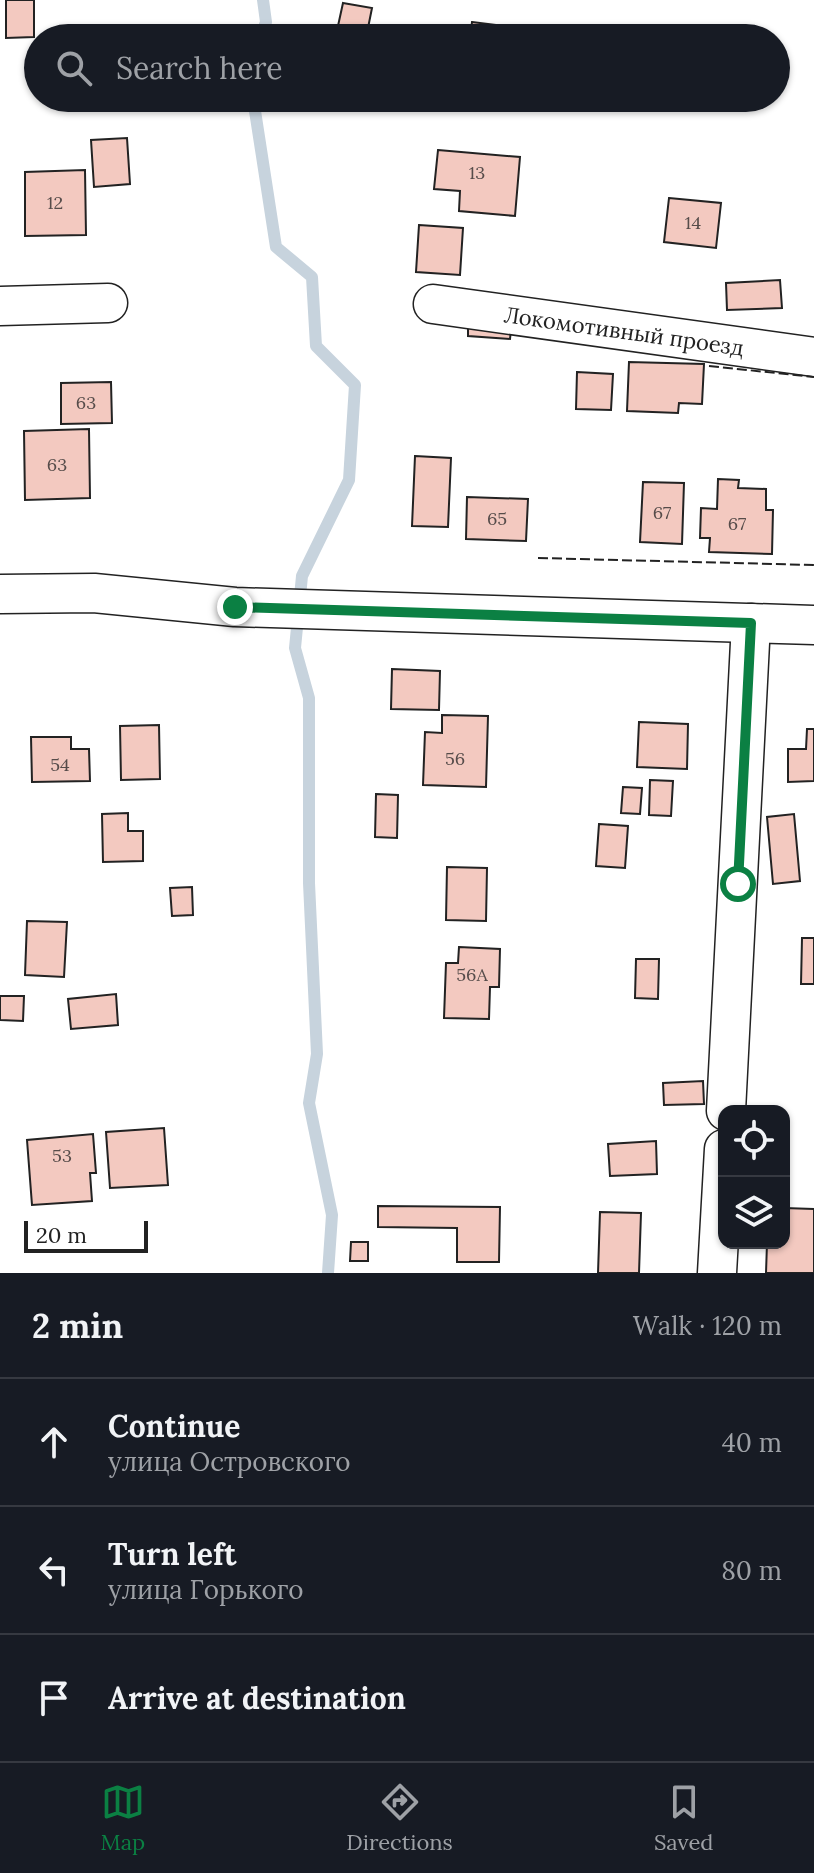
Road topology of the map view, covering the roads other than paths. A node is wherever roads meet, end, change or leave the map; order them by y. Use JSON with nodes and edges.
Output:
{"nodes":[{"id":1,"x":108,"y":303,"type":"dead end"},
{"id":2,"x":433,"y":304,"type":"dead end"},
{"id":3,"x":0,"y":306,"type":"edge"},
{"id":4,"x":814,"y":357,"type":"edge"},
{"id":5,"x":0,"y":594,"type":"edge"},
{"id":6,"x":751,"y":623,"type":"junction"},
{"id":7,"x":814,"y":625,"type":"edge"},
{"id":8,"x":726,"y":1105,"type":"edge"},
{"id":9,"x":722,"y":1177,"type":"edge"},
{"id":10,"x":717,"y":1273,"type":"edge"}],
"edges":[{"from":1,"to":3,"type":"street"},
{"from":2,"to":4,"type":"street","name":"Локомотивный проезд"},
{"from":5,"to":6,"type":"street"},
{"from":6,"to":7,"type":"street"},
{"from":6,"to":8,"type":"street"},
{"from":9,"to":10,"type":"street"}]}
